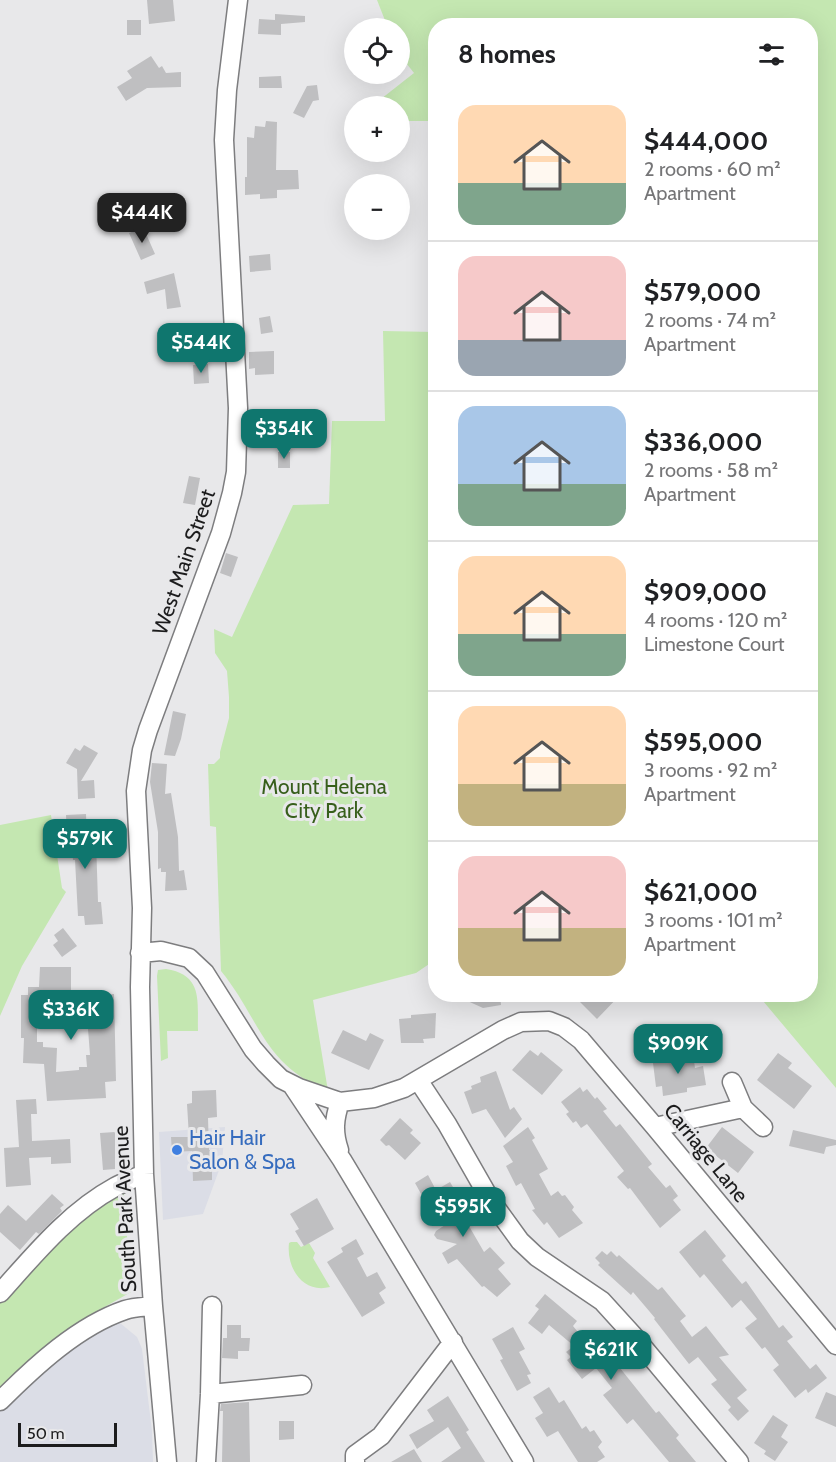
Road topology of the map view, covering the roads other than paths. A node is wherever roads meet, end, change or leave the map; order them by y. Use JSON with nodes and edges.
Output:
{"nodes":[{"id":1,"x":238,"y":0,"type":"edge"},
{"id":2,"x":140,"y":953,"type":"junction"},
{"id":3,"x":418,"y":1080,"type":"junction"},
{"id":4,"x":732,"y":1082,"type":"dead end"},
{"id":5,"x":292,"y":1084,"type":"junction"},
{"id":6,"x":340,"y":1102,"type":"junction"},
{"id":7,"x":743,"y":1108,"type":"junction"},
{"id":8,"x":656,"y":1127,"type":"junction"},
{"id":9,"x":763,"y":1127,"type":"dead end"},
{"id":10,"x":342,"y":1160,"type":"junction"},
{"id":11,"x":144,"y":1174,"type":"junction"},
{"id":12,"x":0,"y":1293,"type":"edge"},
{"id":13,"x":153,"y":1306,"type":"junction"},
{"id":14,"x":212,"y":1306,"type":"dead end"},
{"id":15,"x":453,"y":1342,"type":"junction"},
{"id":16,"x":836,"y":1345,"type":"edge"},
{"id":17,"x":302,"y":1385,"type":"dead end"},
{"id":18,"x":210,"y":1394,"type":"junction"},
{"id":19,"x":0,"y":1401,"type":"edge"},
{"id":20,"x":355,"y":1458,"type":"edge"},
{"id":21,"x":167,"y":1462,"type":"edge"},
{"id":22,"x":206,"y":1462,"type":"edge"},
{"id":23,"x":524,"y":1462,"type":"edge"},
{"id":24,"x":739,"y":1462,"type":"edge"}],
"edges":[{"from":1,"to":2,"type":"street","name":"West Main Street"},
{"from":2,"to":5,"type":"street","name":"Carriage Lane"},
{"from":2,"to":11,"type":"street","name":"South Park Avenue"},
{"from":3,"to":6,"type":"street","name":"Carriage Lane"},
{"from":3,"to":8,"type":"street","name":"Carriage Lane"},
{"from":3,"to":24,"type":"street"},
{"from":4,"to":7,"type":"street"},
{"from":5,"to":6,"type":"street","name":"Carriage Lane"},
{"from":5,"to":10,"type":"street"},
{"from":6,"to":10,"type":"street"},
{"from":7,"to":8,"type":"street"},
{"from":7,"to":9,"type":"street"},
{"from":8,"to":16,"type":"street","name":"Carriage Lane"},
{"from":10,"to":15,"type":"street"},
{"from":11,"to":12,"type":"street"},
{"from":11,"to":13,"type":"street","name":"South Park Avenue"},
{"from":13,"to":19,"type":"street"},
{"from":13,"to":21,"type":"street","name":"South Park Avenue"},
{"from":14,"to":18,"type":"street"},
{"from":15,"to":20,"type":"street"},
{"from":15,"to":23,"type":"street"},
{"from":17,"to":18,"type":"street"},
{"from":18,"to":22,"type":"street"}]}
